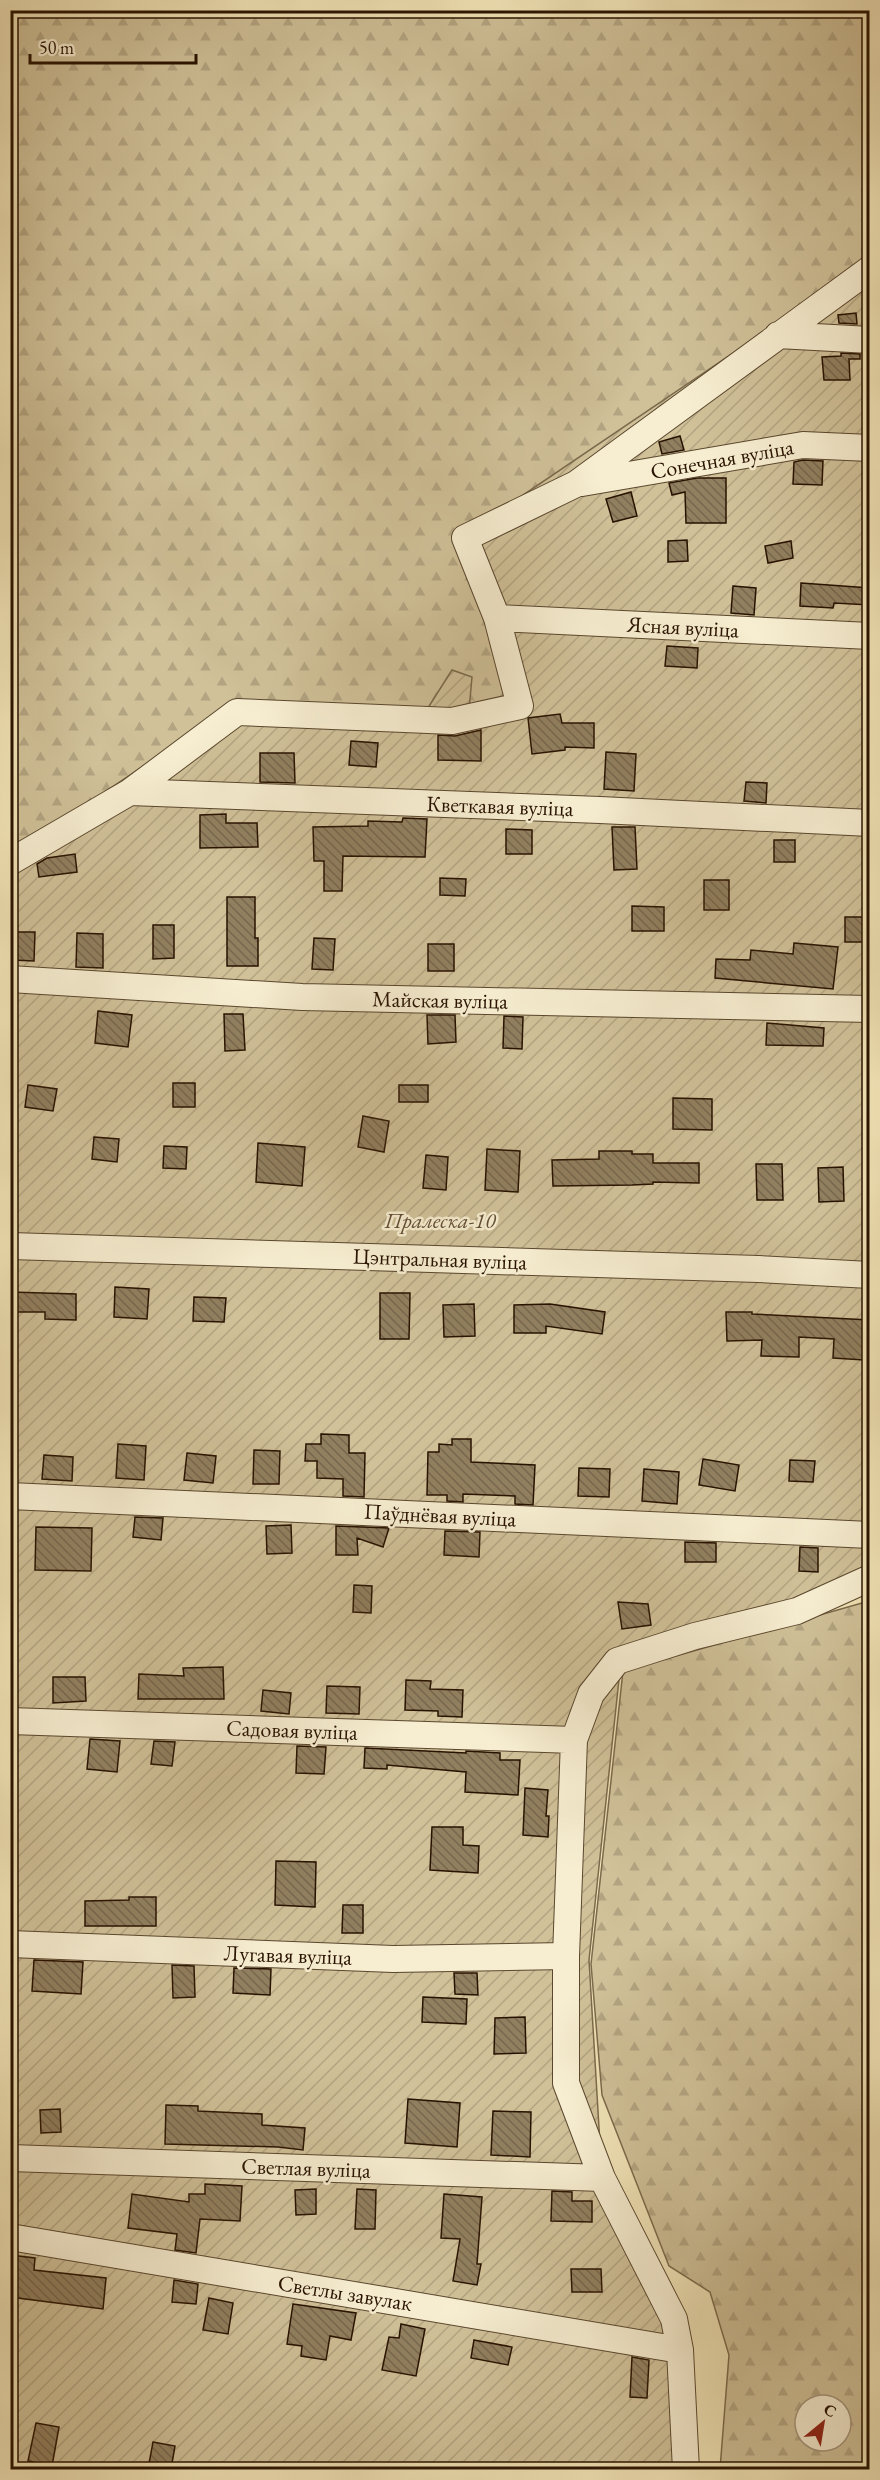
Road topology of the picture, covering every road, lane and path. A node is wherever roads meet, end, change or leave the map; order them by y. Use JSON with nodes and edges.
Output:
{"nodes":[{"id":1,"x":870,"y":269,"type":"edge"},
{"id":2,"x":778,"y":335,"type":"junction"},
{"id":3,"x":870,"y":340,"type":"edge"},
{"id":4,"x":870,"y":448,"type":"edge"},
{"id":5,"x":576,"y":484,"type":"junction"},
{"id":6,"x":497,"y":618,"type":"junction"},
{"id":7,"x":870,"y":636,"type":"edge"},
{"id":8,"x":130,"y":792,"type":"junction"},
{"id":9,"x":870,"y":823,"type":"edge"},
{"id":10,"x":10,"y":862,"type":"edge"},
{"id":11,"x":10,"y":979,"type":"edge"},
{"id":12,"x":870,"y":1009,"type":"edge"},
{"id":13,"x":10,"y":1246,"type":"edge"},
{"id":14,"x":870,"y":1275,"type":"edge"},
{"id":15,"x":10,"y":1496,"type":"edge"},
{"id":16,"x":870,"y":1535,"type":"edge"},
{"id":17,"x":870,"y":1578,"type":"edge"},
{"id":18,"x":10,"y":1720,"type":"edge"},
{"id":19,"x":574,"y":1740,"type":"junction"},
{"id":20,"x":10,"y":1944,"type":"edge"},
{"id":21,"x":566,"y":1956,"type":"junction"},
{"id":22,"x":10,"y":2158,"type":"edge"},
{"id":23,"x":602,"y":2178,"type":"junction"},
{"id":24,"x":10,"y":2237,"type":"edge"},
{"id":25,"x":680,"y":2350,"type":"junction"},
{"id":26,"x":686,"y":2469,"type":"edge"}],
"edges":[{"from":1,"to":2,"type":"street"},
{"from":2,"to":3,"type":"street"},
{"from":2,"to":5,"type":"street"},
{"from":4,"to":5,"type":"street","name":"Сонечная вуліца"},
{"from":5,"to":6,"type":"street"},
{"from":6,"to":7,"type":"street","name":"Ясная вуліца"},
{"from":6,"to":8,"type":"street"},
{"from":8,"to":9,"type":"street","name":"Кветкавая вуліца"},
{"from":8,"to":10,"type":"street"},
{"from":11,"to":12,"type":"street","name":"Майская вуліца"},
{"from":13,"to":14,"type":"street","name":"Цэнтральная вуліца"},
{"from":15,"to":16,"type":"street","name":"Паўднёвая вуліца"},
{"from":17,"to":19,"type":"street"},
{"from":18,"to":19,"type":"street","name":"Садовая вуліца"},
{"from":19,"to":21,"type":"street"},
{"from":20,"to":21,"type":"street","name":"Лугавая вуліца"},
{"from":21,"to":23,"type":"street"},
{"from":22,"to":23,"type":"street","name":"Светлая вуліца"},
{"from":23,"to":25,"type":"street"},
{"from":24,"to":25,"type":"street","name":"Светлы завулак"},
{"from":25,"to":26,"type":"street"}]}
